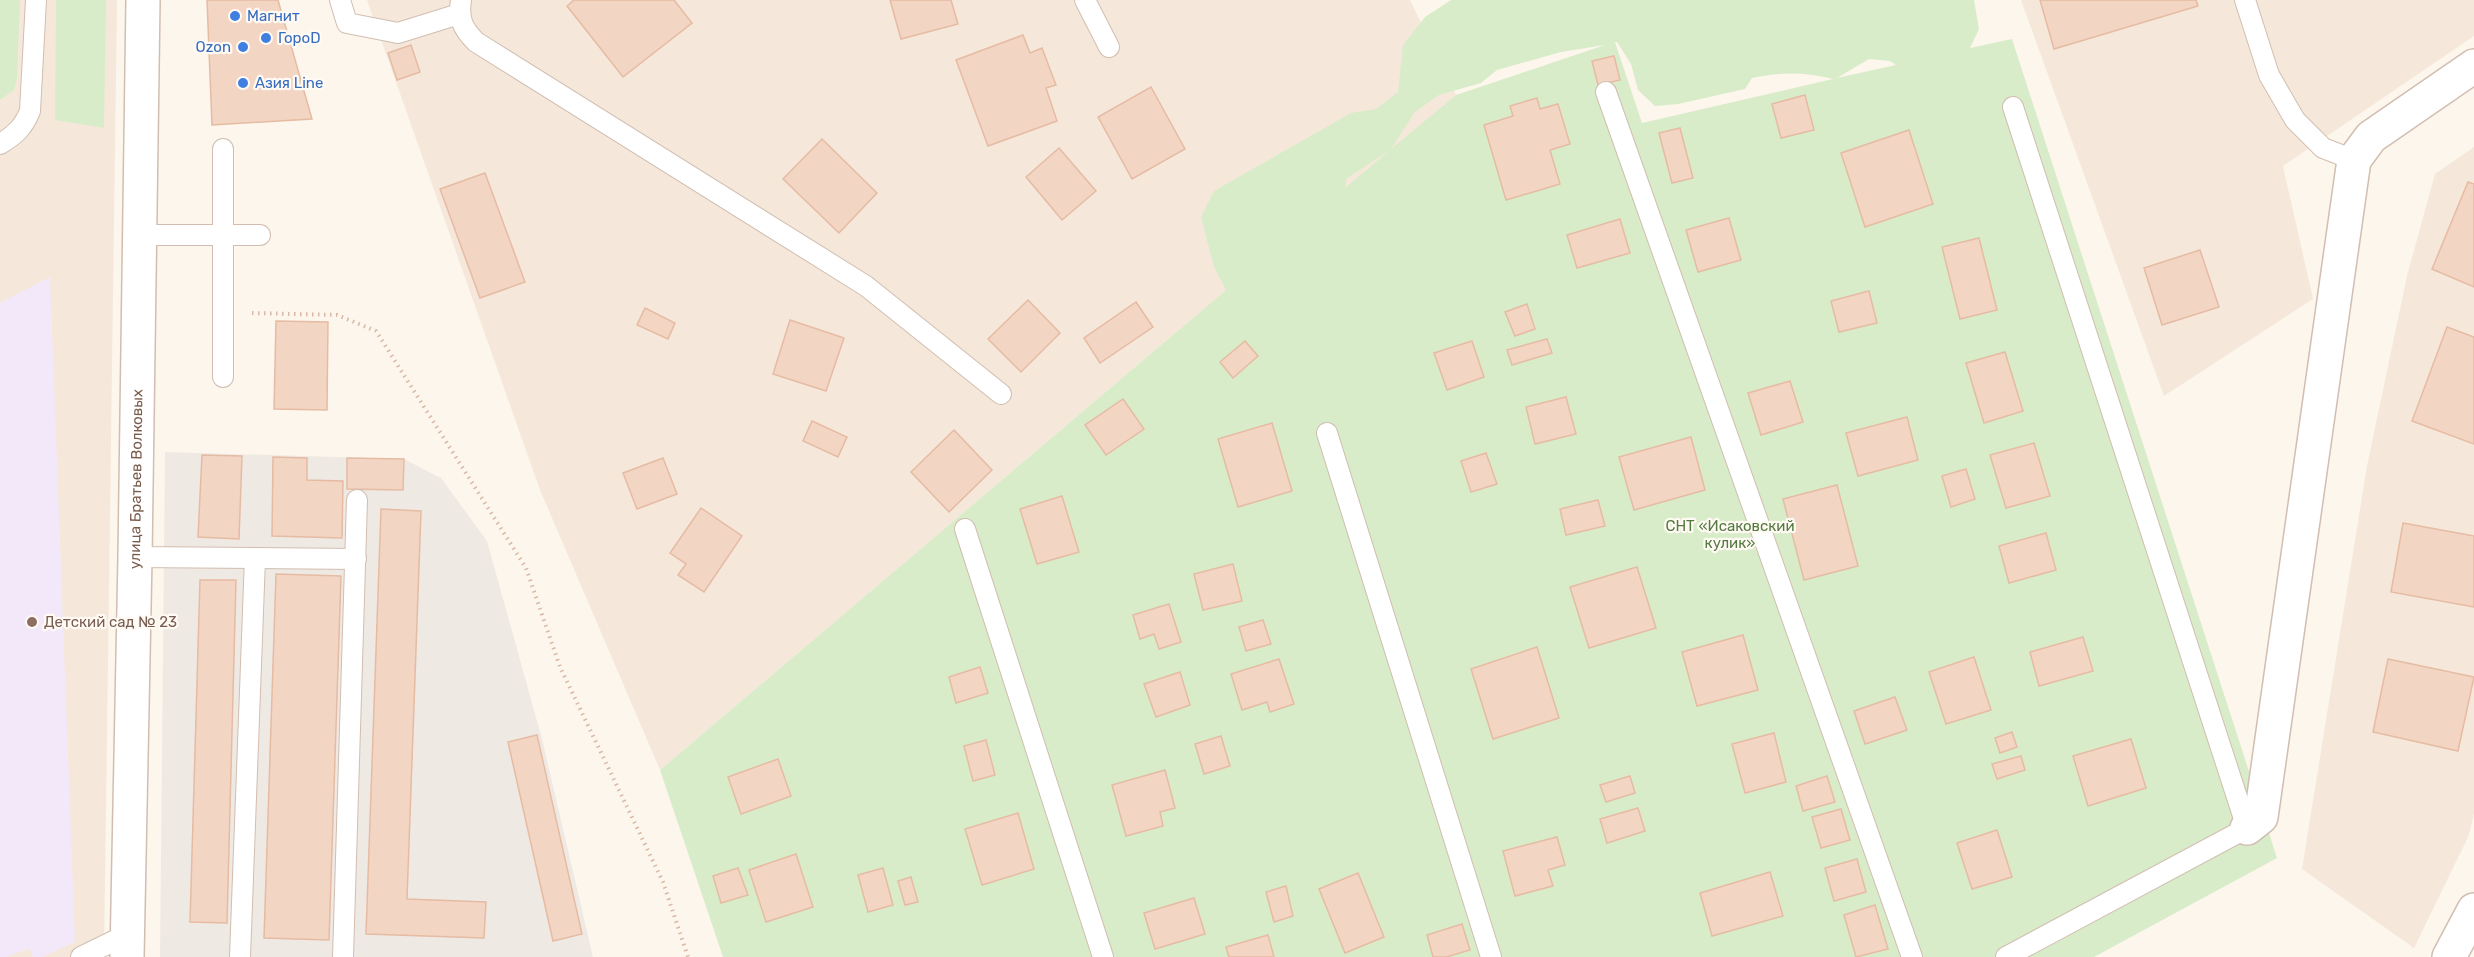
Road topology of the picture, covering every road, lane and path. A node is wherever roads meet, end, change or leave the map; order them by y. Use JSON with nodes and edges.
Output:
{"nodes":[{"id":1,"x":36,"y":0,"type":"edge"},
{"id":2,"x":143,"y":0,"type":"edge"},
{"id":3,"x":340,"y":0,"type":"edge"},
{"id":4,"x":1085,"y":0,"type":"edge"},
{"id":5,"x":2245,"y":0,"type":"edge"},
{"id":6,"x":460,"y":7,"type":"edge"},
{"id":7,"x":1109,"y":47,"type":"dead end"},
{"id":8,"x":2474,"y":66,"type":"edge"},
{"id":9,"x":1606,"y":92,"type":"dead end"},
{"id":10,"x":2013,"y":107,"type":"dead end"},
{"id":11,"x":0,"y":144,"type":"edge"},
{"id":12,"x":223,"y":149,"type":"dead end"},
{"id":13,"x":2354,"y":160,"type":"junction"},
{"id":14,"x":140,"y":235,"type":"junction"},
{"id":15,"x":223,"y":235,"type":"junction"},
{"id":16,"x":260,"y":235,"type":"dead end"},
{"id":17,"x":223,"y":312,"type":"junction"},
{"id":18,"x":223,"y":377,"type":"dead end"},
{"id":19,"x":1001,"y":394,"type":"dead end"},
{"id":20,"x":1327,"y":433,"type":"dead end"},
{"id":21,"x":357,"y":500,"type":"dead end"},
{"id":22,"x":965,"y":529,"type":"dead end"},
{"id":23,"x":135,"y":557,"type":"junction"},
{"id":24,"x":255,"y":558,"type":"junction"},
{"id":25,"x":356,"y":559,"type":"junction"},
{"id":26,"x":2247,"y":828,"type":"junction"},
{"id":27,"x":2474,"y":910,"type":"edge"},
{"id":28,"x":128,"y":946,"type":"edge"},
{"id":29,"x":81,"y":957,"type":"edge"},
{"id":30,"x":240,"y":957,"type":"edge"},
{"id":31,"x":343,"y":957,"type":"edge"},
{"id":32,"x":688,"y":957,"type":"edge"},
{"id":33,"x":1104,"y":957,"type":"edge"},
{"id":34,"x":1491,"y":957,"type":"edge"},
{"id":35,"x":1912,"y":957,"type":"edge"},
{"id":36,"x":2006,"y":957,"type":"edge"},
{"id":37,"x":2449,"y":957,"type":"edge"}],
"edges":[{"from":1,"to":11,"type":"lane"},
{"from":2,"to":14,"type":"street","name":"улица Братьев Волковых"},
{"from":3,"to":6,"type":"lane"},
{"from":4,"to":7,"type":"lane"},
{"from":5,"to":13,"type":"lane"},
{"from":6,"to":19,"type":"lane"},
{"from":8,"to":13,"type":"street"},
{"from":9,"to":35,"type":"lane"},
{"from":10,"to":26,"type":"lane"},
{"from":12,"to":15,"type":"lane"},
{"from":13,"to":26,"type":"street"},
{"from":14,"to":15,"type":"lane"},
{"from":14,"to":23,"type":"street","name":"улица Братьев Волковых"},
{"from":15,"to":16,"type":"lane"},
{"from":15,"to":17,"type":"lane"},
{"from":17,"to":18,"type":"lane"},
{"from":17,"to":32,"type":"path"},
{"from":20,"to":34,"type":"lane"},
{"from":21,"to":25,"type":"lane"},
{"from":22,"to":33,"type":"lane"},
{"from":23,"to":24,"type":"lane"},
{"from":23,"to":28,"type":"street","name":"улица Братьев Волковых"},
{"from":24,"to":25,"type":"lane"},
{"from":24,"to":30,"type":"lane"},
{"from":25,"to":31,"type":"lane"},
{"from":26,"to":36,"type":"lane"},
{"from":27,"to":37,"type":"street"},
{"from":28,"to":29,"type":"lane"}]}
